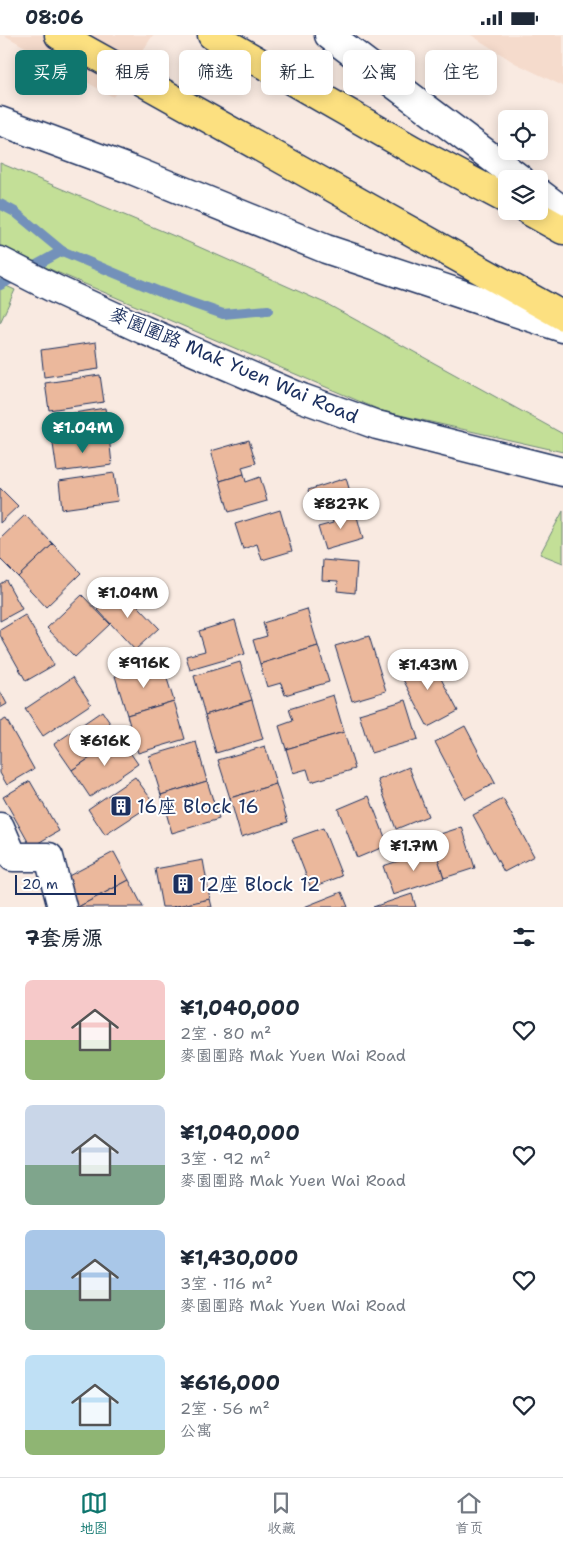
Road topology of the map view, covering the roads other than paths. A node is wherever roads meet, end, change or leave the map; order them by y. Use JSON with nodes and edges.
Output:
{"nodes":[{"id":1,"x":59,"y":35,"type":"edge"},
{"id":2,"x":212,"y":35,"type":"edge"},
{"id":3,"x":329,"y":35,"type":"edge"},
{"id":4,"x":0,"y":121,"type":"edge"},
{"id":5,"x":508,"y":170,"type":"edge"},
{"id":6,"x":498,"y":195,"type":"edge"},
{"id":7,"x":548,"y":200,"type":"edge"},
{"id":8,"x":563,"y":211,"type":"edge"},
{"id":9,"x":546,"y":220,"type":"edge"},
{"id":10,"x":563,"y":229,"type":"edge"},
{"id":11,"x":0,"y":261,"type":"edge"},
{"id":12,"x":563,"y":316,"type":"edge"},
{"id":13,"x":563,"y":328,"type":"edge"},
{"id":14,"x":563,"y":472,"type":"edge"},
{"id":15,"x":0,"y":827,"type":"edge"},
{"id":16,"x":62,"y":907,"type":"edge"}],
"edges":[{"from":1,"to":12,"type":"highway"},
{"from":2,"to":6,"type":"highway"},
{"from":3,"to":5,"type":"street"},
{"from":4,"to":13,"type":"street"},
{"from":7,"to":8,"type":"street"},
{"from":9,"to":10,"type":"highway"},
{"from":11,"to":14,"type":"street","name":"麥園圍路 Mak Yuen Wai Road"},
{"from":15,"to":16,"type":"street"}]}
